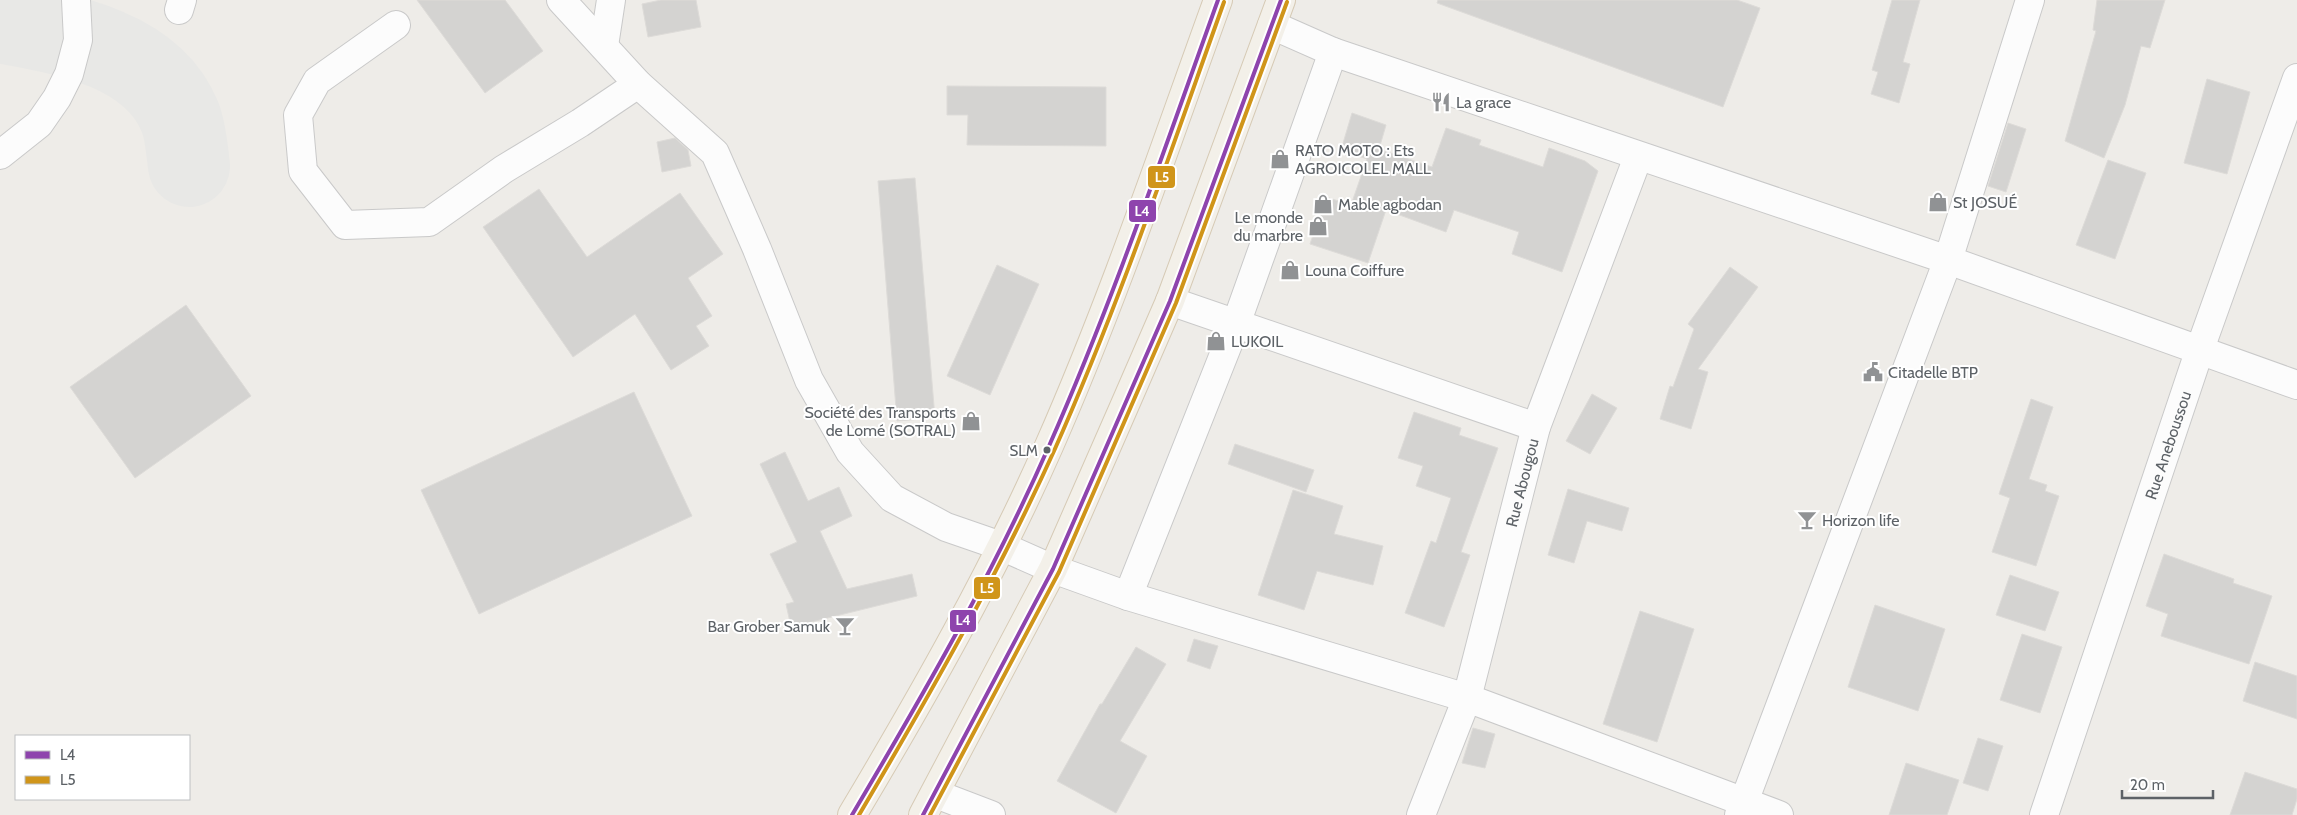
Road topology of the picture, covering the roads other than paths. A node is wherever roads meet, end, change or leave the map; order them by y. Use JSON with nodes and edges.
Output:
{"nodes":[{"id":1,"x":76,"y":0,"type":"edge"},
{"id":2,"x":561,"y":0,"type":"edge"},
{"id":3,"x":611,"y":0,"type":"edge"},
{"id":4,"x":1218,"y":0,"type":"edge"},
{"id":5,"x":2030,"y":0,"type":"edge"},
{"id":6,"x":1276,"y":12,"type":"edge"},
{"id":7,"x":396,"y":25,"type":"dead end"},
{"id":8,"x":604,"y":46,"type":"junction"},
{"id":9,"x":1333,"y":52,"type":"junction"},
{"id":10,"x":2297,"y":78,"type":"edge"},
{"id":11,"x":638,"y":84,"type":"junction"},
{"id":12,"x":0,"y":155,"type":"edge"},
{"id":13,"x":1638,"y":157,"type":"junction"},
{"id":14,"x":1948,"y":260,"type":"junction"},
{"id":15,"x":1170,"y":301,"type":"junction"},
{"id":16,"x":1236,"y":324,"type":"junction"},
{"id":17,"x":2200,"y":349,"type":"junction"},
{"id":18,"x":2297,"y":385,"type":"edge"},
{"id":19,"x":1536,"y":428,"type":"junction"},
{"id":20,"x":1001,"y":546,"type":"junction"},
{"id":21,"x":1053,"y":568,"type":"junction"},
{"id":22,"x":1128,"y":596,"type":"junction"},
{"id":23,"x":1466,"y":698,"type":"junction"},
{"id":24,"x":929,"y":804,"type":"edge"},
{"id":25,"x":1742,"y":808,"type":"edge"},
{"id":26,"x":852,"y":815,"type":"edge"},
{"id":27,"x":991,"y":815,"type":"edge"},
{"id":28,"x":1422,"y":815,"type":"edge"},
{"id":29,"x":1779,"y":815,"type":"edge"},
{"id":30,"x":2044,"y":815,"type":"edge"}],
"edges":[{"from":1,"to":12,"type":"street"},
{"from":2,"to":8,"type":"street"},
{"from":3,"to":8,"type":"street"},
{"from":4,"to":20,"type":"main road"},
{"from":5,"to":14,"type":"street"},
{"from":6,"to":9,"type":"street"},
{"from":6,"to":15,"type":"main road"},
{"from":7,"to":11,"type":"street"},
{"from":8,"to":11,"type":"street"},
{"from":9,"to":13,"type":"street"},
{"from":9,"to":16,"type":"street"},
{"from":10,"to":17,"type":"street","name":"Rue Aneboussou"},
{"from":11,"to":20,"type":"street"},
{"from":13,"to":14,"type":"street"},
{"from":13,"to":19,"type":"street","name":"Rue Abougou"},
{"from":14,"to":17,"type":"street"},
{"from":14,"to":25,"type":"street"},
{"from":15,"to":16,"type":"street"},
{"from":15,"to":21,"type":"main road"},
{"from":16,"to":19,"type":"street"},
{"from":16,"to":22,"type":"street"},
{"from":17,"to":18,"type":"street"},
{"from":17,"to":30,"type":"street","name":"Rue Aneboussou"},
{"from":19,"to":23,"type":"street","name":"Rue Abougou"},
{"from":20,"to":21,"type":"street"},
{"from":20,"to":26,"type":"main road"},
{"from":21,"to":22,"type":"street"},
{"from":21,"to":24,"type":"main road"},
{"from":22,"to":23,"type":"street"},
{"from":23,"to":25,"type":"street"},
{"from":23,"to":28,"type":"street","name":"Rue Abougou"},
{"from":24,"to":27,"type":"street"},
{"from":25,"to":29,"type":"street"}]}
